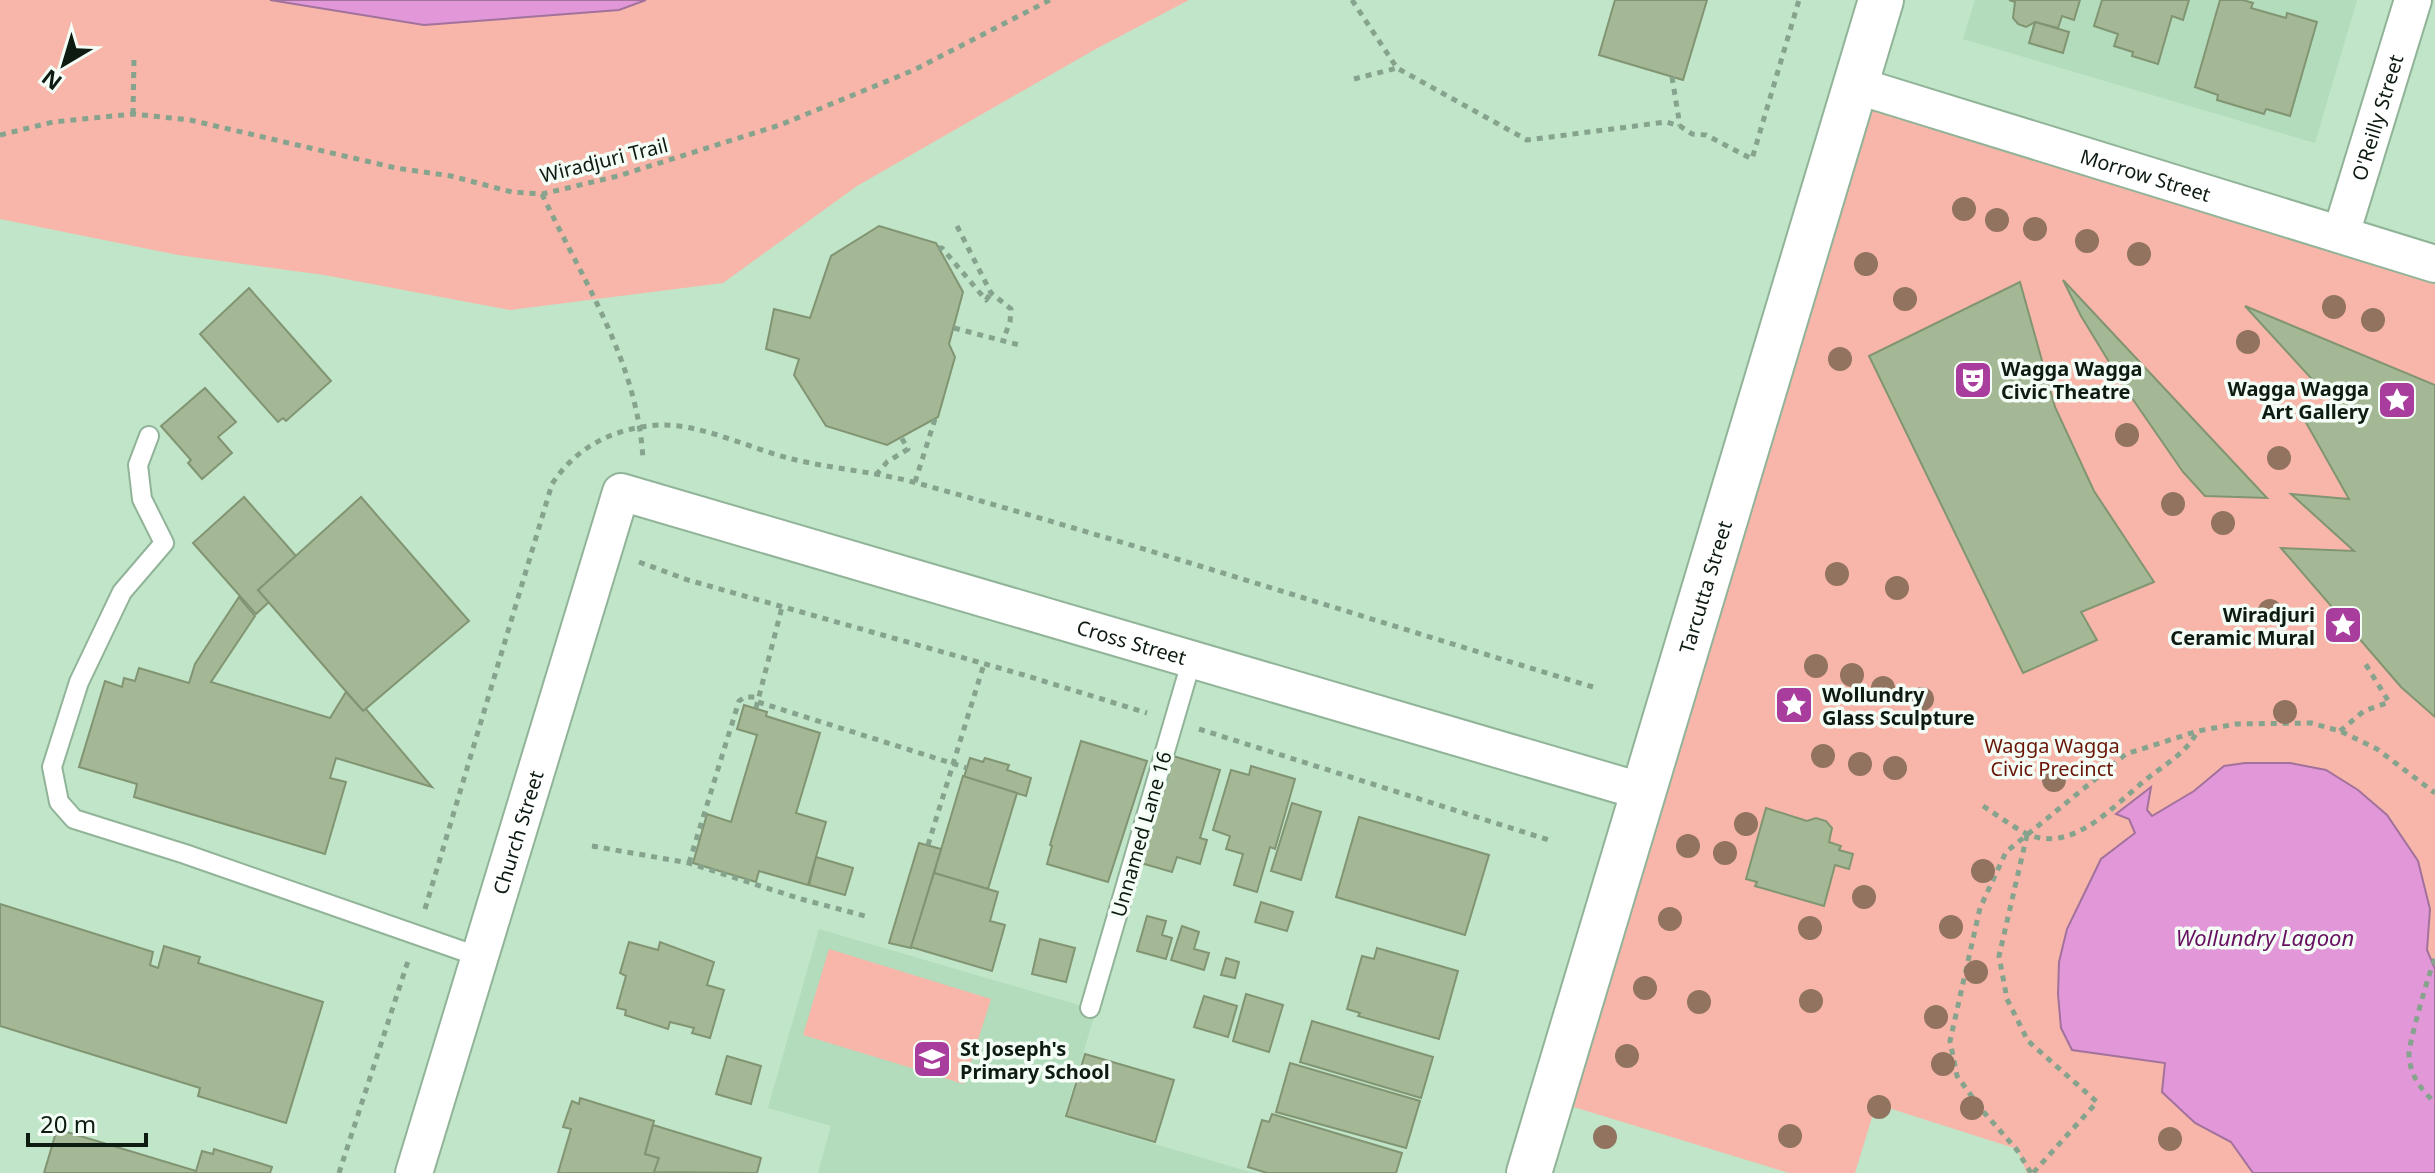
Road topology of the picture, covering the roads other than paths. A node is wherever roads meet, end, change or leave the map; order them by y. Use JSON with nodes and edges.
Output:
{"nodes":[{"id":1,"x":1881,"y":0,"type":"edge"},
{"id":2,"x":2413,"y":0,"type":"edge"},
{"id":3,"x":1855,"y":85,"type":"junction"},
{"id":4,"x":2341,"y":234,"type":"junction"},
{"id":5,"x":2435,"y":264,"type":"edge"},
{"id":6,"x":149,"y":436,"type":"dead end"},
{"id":7,"x":633,"y":495,"type":"joint"},
{"id":8,"x":1192,"y":659,"type":"junction"},
{"id":9,"x":1644,"y":792,"type":"junction"},
{"id":10,"x":480,"y":957,"type":"junction"},
{"id":11,"x":1090,"y":1008,"type":"dead end"},
{"id":12,"x":414,"y":1173,"type":"edge"},
{"id":13,"x":1529,"y":1173,"type":"edge"}],
"edges":[{"from":1,"to":3,"type":"street","name":"Tarcutta Street"},
{"from":2,"to":4,"type":"street","name":"O'Reilly Street"},
{"from":3,"to":4,"type":"street","name":"Morrow Street"},
{"from":3,"to":9,"type":"street","name":"Tarcutta Street"},
{"from":4,"to":5,"type":"street","name":"Morrow Street"},
{"from":6,"to":10,"type":"lane"},
{"from":7,"to":8,"type":"street","name":"Cross Street"},
{"from":7,"to":10,"type":"street","name":"Church Street"},
{"from":8,"to":9,"type":"street","name":"Cross Street"},
{"from":8,"to":11,"type":"lane","name":"Unnamed Lane 16"},
{"from":9,"to":13,"type":"street","name":"Tarcutta Street"},
{"from":10,"to":12,"type":"street","name":"Church Street"}]}
